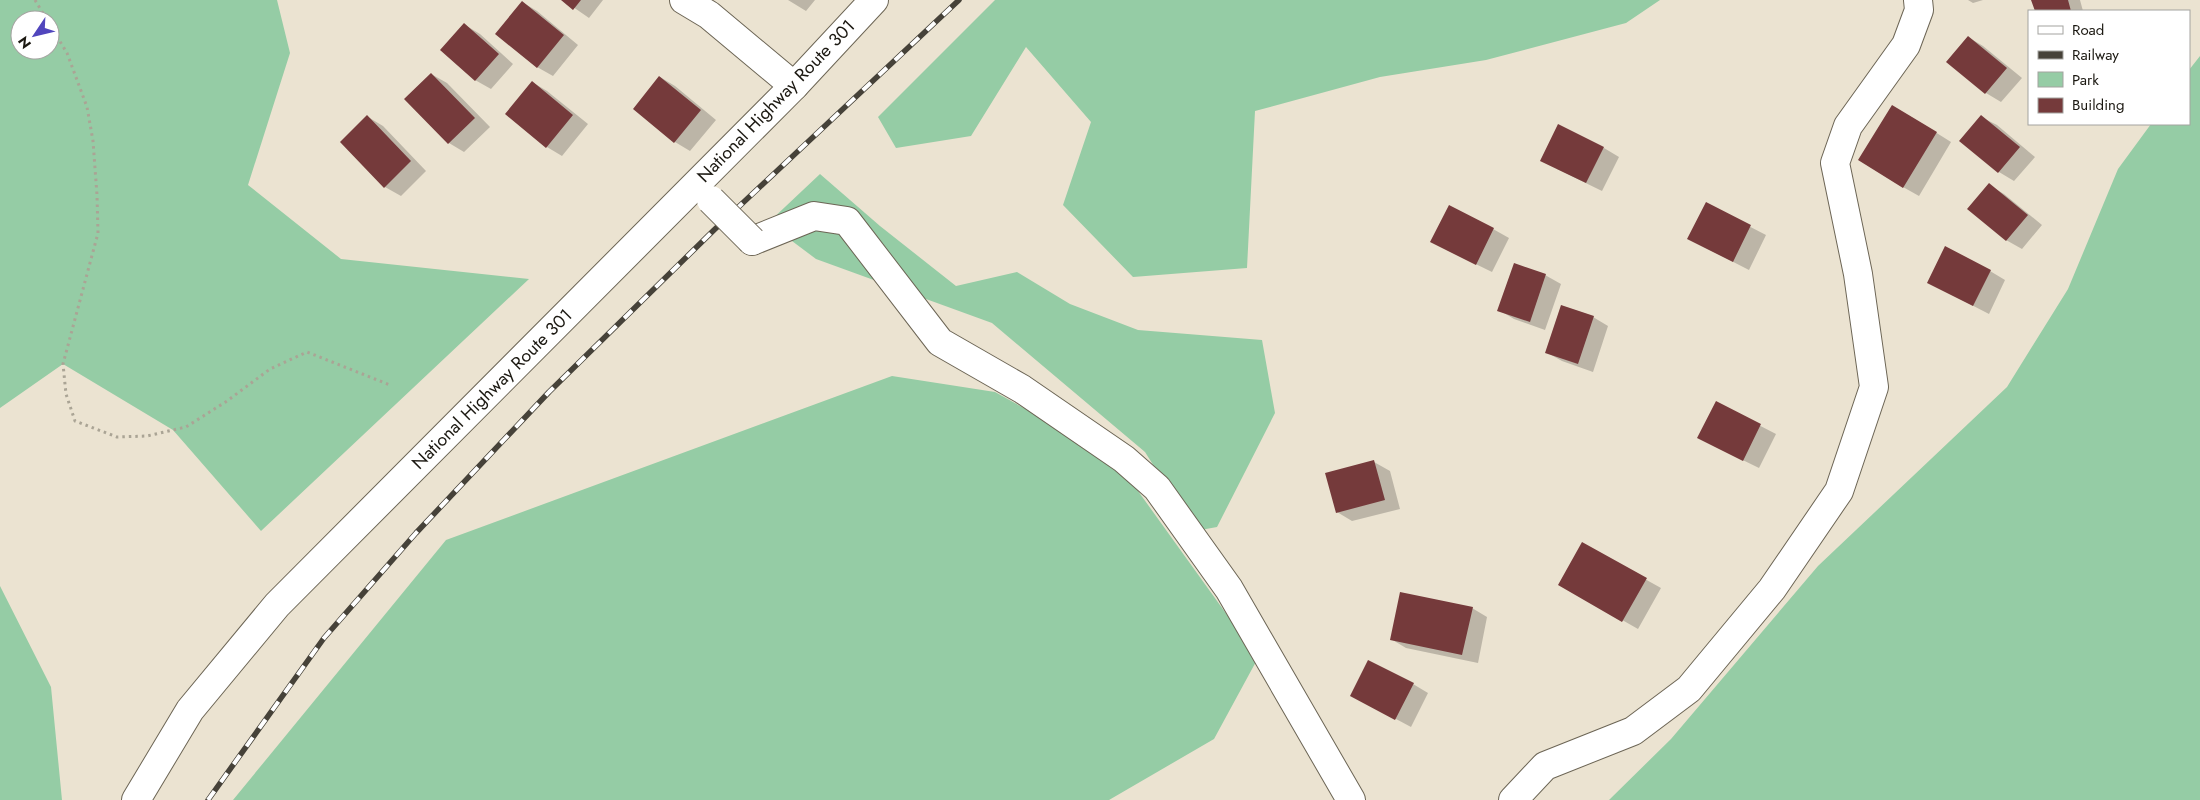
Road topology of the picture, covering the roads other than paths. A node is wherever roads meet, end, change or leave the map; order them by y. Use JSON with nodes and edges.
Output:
{"nodes":[{"id":1,"x":684,"y":0,"type":"edge"},
{"id":2,"x":874,"y":0,"type":"edge"},
{"id":3,"x":1918,"y":0,"type":"edge"},
{"id":4,"x":794,"y":86,"type":"junction"},
{"id":5,"x":703,"y":192,"type":"junction"},
{"id":6,"x":136,"y":800,"type":"edge"},
{"id":7,"x":1351,"y":800,"type":"edge"},
{"id":8,"x":1513,"y":800,"type":"edge"}],
"edges":[{"from":1,"to":4,"type":"main road"},
{"from":2,"to":4,"type":"main road","name":"National Highway Route 301"},
{"from":3,"to":8,"type":"main road"},
{"from":4,"to":5,"type":"main road","name":"National Highway Route 301"},
{"from":5,"to":6,"type":"main road","name":"National Highway Route 301"},
{"from":5,"to":7,"type":"main road","bridge":true}]}
